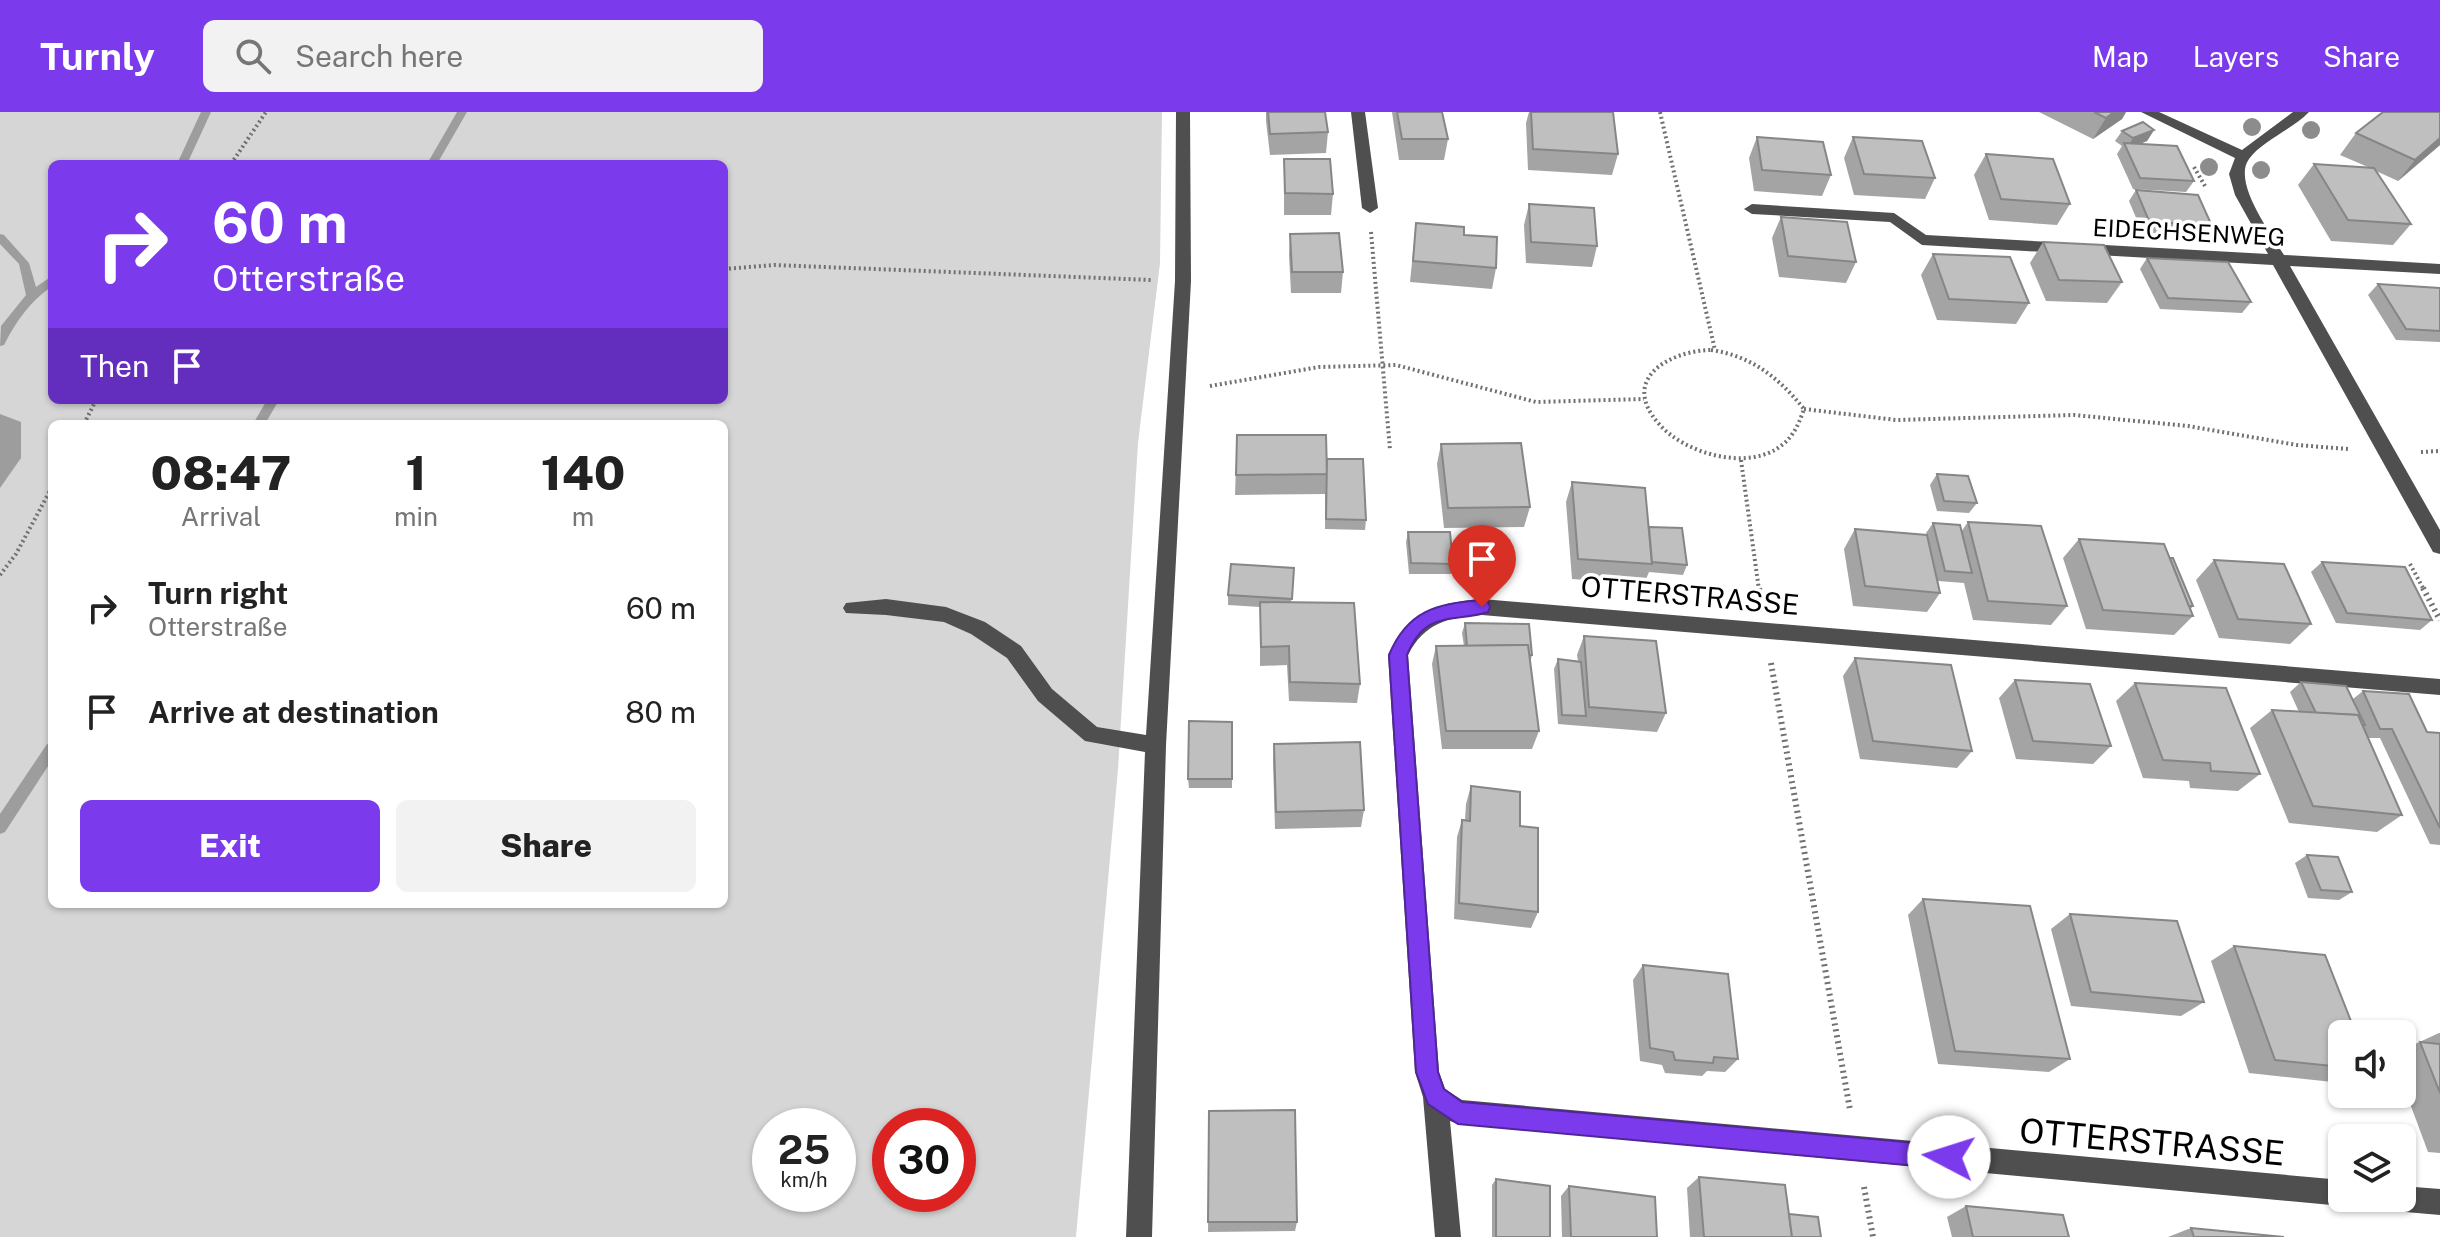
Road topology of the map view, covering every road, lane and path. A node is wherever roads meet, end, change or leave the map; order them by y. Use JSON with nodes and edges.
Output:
{"nodes":[{"id":1,"x":266,"y":112,"type":"edge"},
{"id":2,"x":1183,"y":112,"type":"edge"},
{"id":3,"x":1358,"y":112,"type":"edge"},
{"id":4,"x":1660,"y":112,"type":"edge"},
{"id":5,"x":2148,"y":112,"type":"edge"},
{"id":6,"x":2302,"y":112,"type":"edge"},
{"id":7,"x":2243,"y":156,"type":"junction"},
{"id":8,"x":234,"y":160,"type":"edge"},
{"id":9,"x":1370,"y":208,"type":"joint"},
{"id":10,"x":1752,"y":209,"type":"dead end"},
{"id":11,"x":2280,"y":261,"type":"junction"},
{"id":12,"x":728,"y":269,"type":"edge"},
{"id":13,"x":2440,"y":269,"type":"edge"},
{"id":14,"x":1183,"y":281,"type":"junction"},
{"id":15,"x":1715,"y":350,"type":"junction"},
{"id":16,"x":1382,"y":365,"type":"junction"},
{"id":17,"x":1177,"y":391,"type":"junction"},
{"id":18,"x":1644,"y":399,"type":"junction"},
{"id":19,"x":1804,"y":409,"type":"junction"},
{"id":20,"x":1390,"y":450,"type":"dead end"},
{"id":21,"x":2386,"y":451,"type":"junction"},
{"id":22,"x":2440,"y":451,"type":"edge"},
{"id":23,"x":1741,"y":460,"type":"junction"},
{"id":24,"x":48,"y":494,"type":"edge"},
{"id":25,"x":2440,"y":547,"type":"edge"},
{"id":26,"x":0,"y":575,"type":"edge"},
{"id":27,"x":853,"y":608,"type":"dead end"},
{"id":28,"x":1765,"y":631,"type":"junction"},
{"id":29,"x":2440,"y":687,"type":"edge"},
{"id":30,"x":1156,"y":745,"type":"junction"},
{"id":31,"x":1435,"y":1097,"type":"junction"},
{"id":32,"x":1857,"y":1149,"type":"junction"},
{"id":33,"x":2328,"y":1192,"type":"edge"},
{"id":34,"x":2416,"y":1200,"type":"edge"},
{"id":35,"x":2440,"y":1202,"type":"edge"},
{"id":36,"x":1139,"y":1237,"type":"edge"},
{"id":37,"x":1448,"y":1237,"type":"edge"},
{"id":38,"x":1873,"y":1237,"type":"edge"}],
"edges":[{"from":1,"to":8,"type":"path"},
{"from":2,"to":14,"type":"street"},
{"from":3,"to":9,"type":"street"},
{"from":4,"to":15,"type":"path"},
{"from":5,"to":7,"type":"street"},
{"from":6,"to":7,"type":"street"},
{"from":7,"to":11,"type":"street"},
{"from":9,"to":16,"type":"path"},
{"from":10,"to":11,"type":"street","name":"EIDECHSENWEG"},
{"from":11,"to":13,"type":"street","name":"EIDECHSENWEG"},
{"from":11,"to":21,"type":"street"},
{"from":12,"to":14,"type":"path"},
{"from":14,"to":17,"type":"street"},
{"from":15,"to":18,"type":"path"},
{"from":15,"to":19,"type":"path"},
{"from":16,"to":17,"type":"path"},
{"from":16,"to":18,"type":"path"},
{"from":16,"to":20,"type":"path"},
{"from":17,"to":30,"type":"street"},
{"from":18,"to":23,"type":"path"},
{"from":19,"to":21,"type":"path"},
{"from":19,"to":23,"type":"path"},
{"from":21,"to":22,"type":"path"},
{"from":21,"to":25,"type":"street"},
{"from":23,"to":28,"type":"path"},
{"from":24,"to":26,"type":"path"},
{"from":27,"to":30,"type":"street"},
{"from":28,"to":29,"type":"street","name":"OTTERSTRASSE"},
{"from":28,"to":31,"type":"street","name":"OTTERSTRASSE"},
{"from":28,"to":32,"type":"path"},
{"from":30,"to":36,"type":"street"},
{"from":31,"to":32,"type":"street","name":"OTTERSTRASSE"},
{"from":31,"to":37,"type":"street","name":"OTTERSTRASSE"},
{"from":32,"to":33,"type":"street","name":"OTTERSTRASSE"},
{"from":32,"to":38,"type":"path"},
{"from":34,"to":35,"type":"street"}]}
